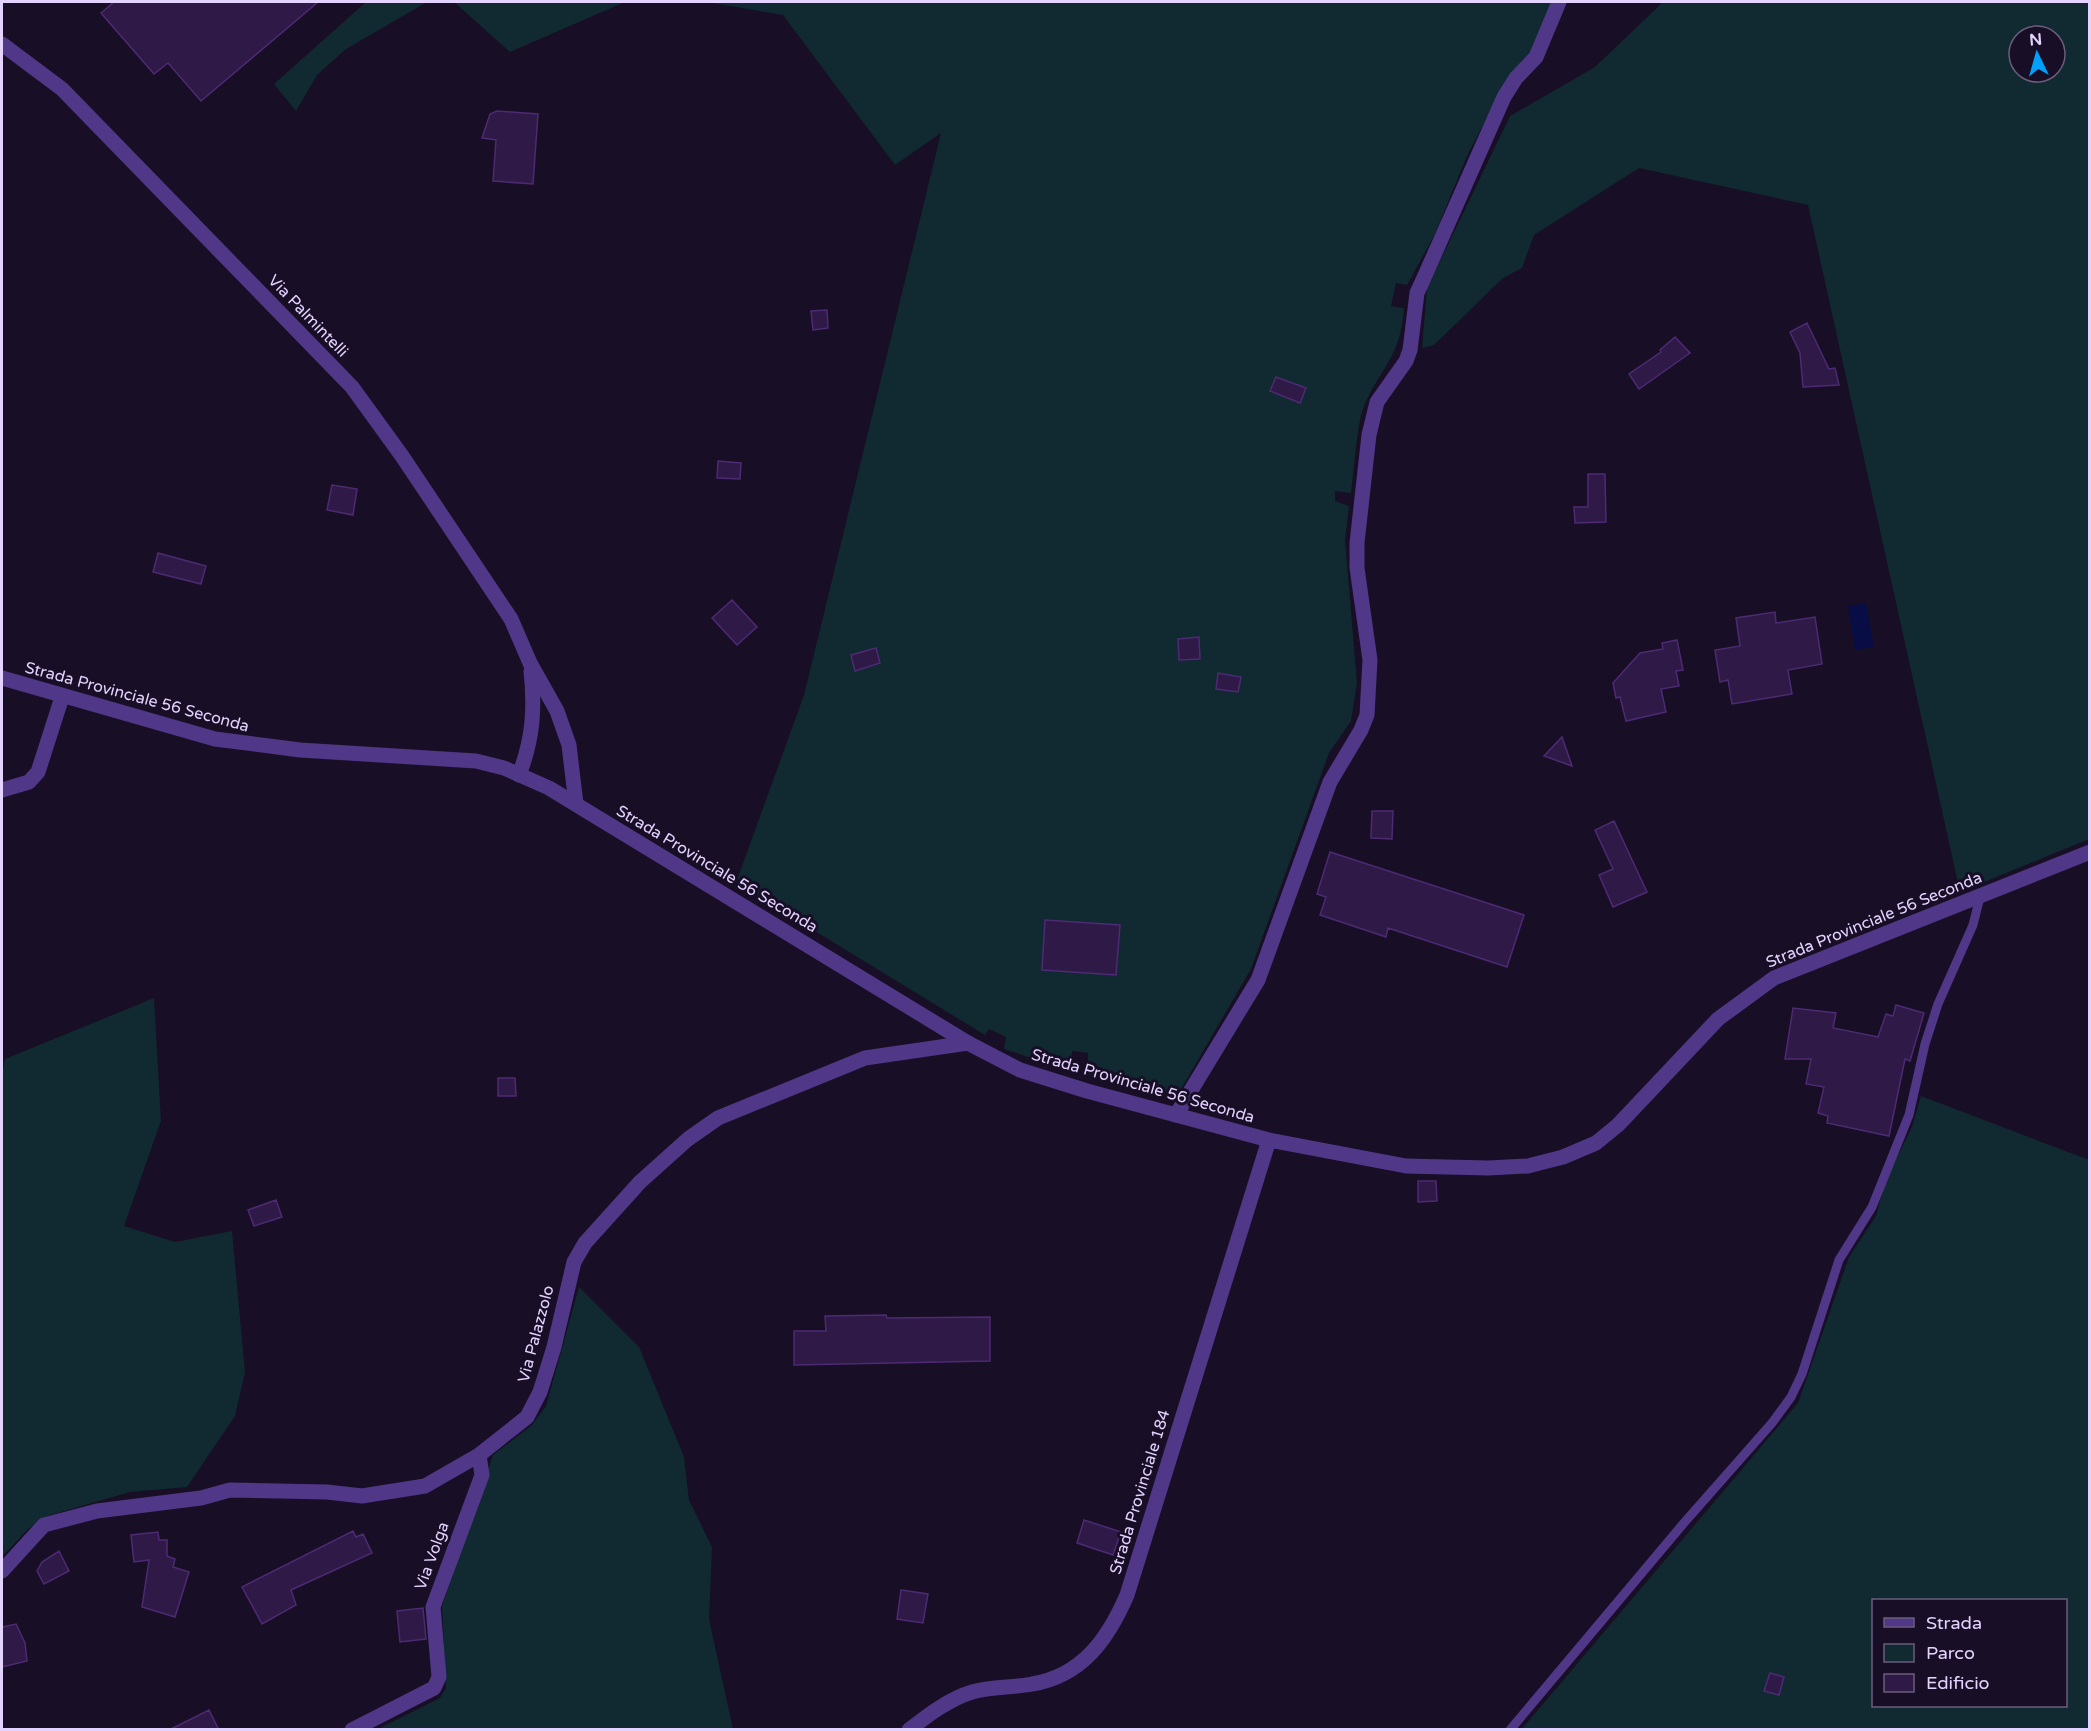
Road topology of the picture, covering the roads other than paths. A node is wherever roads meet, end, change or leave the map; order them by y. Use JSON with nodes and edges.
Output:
{"nodes":[{"id":1,"x":1559,"y":2,"type":"edge"},
{"id":2,"x":2,"y":44,"type":"edge"},
{"id":3,"x":530,"y":663,"type":"junction"},
{"id":4,"x":2,"y":678,"type":"edge"},
{"id":5,"x":62,"y":697,"type":"junction"},
{"id":6,"x":519,"y":775,"type":"junction"},
{"id":7,"x":2,"y":789,"type":"edge"},
{"id":8,"x":576,"y":804,"type":"junction"},
{"id":9,"x":2090,"y":852,"type":"edge"},
{"id":10,"x":1980,"y":897,"type":"junction"},
{"id":11,"x":968,"y":1043,"type":"junction"},
{"id":12,"x":1176,"y":1115,"type":"junction"},
{"id":13,"x":1269,"y":1140,"type":"junction"},
{"id":14,"x":479,"y":1455,"type":"junction"},
{"id":15,"x":2,"y":1571,"type":"edge"},
{"id":16,"x":352,"y":1730,"type":"edge"},
{"id":17,"x":909,"y":1730,"type":"edge"},
{"id":18,"x":1510,"y":1730,"type":"edge"}],
"edges":[{"from":1,"to":12,"type":"street"},
{"from":2,"to":3,"type":"street","name":"Via Palmintelli"},
{"from":3,"to":6,"type":"street"},
{"from":3,"to":8,"type":"street"},
{"from":4,"to":5,"type":"street","name":"Strada Provinciale 56 Seconda"},
{"from":5,"to":6,"type":"street","name":"Strada Provinciale 56 Seconda"},
{"from":5,"to":7,"type":"street"},
{"from":6,"to":8,"type":"street","name":"Strada Provinciale 56 Seconda"},
{"from":8,"to":11,"type":"street","name":"Strada Provinciale 56 Seconda"},
{"from":9,"to":10,"type":"street","name":"Strada Provinciale 56 Seconda"},
{"from":10,"to":13,"type":"street","name":"Strada Provinciale 56 Seconda"},
{"from":10,"to":18,"type":"lane"},
{"from":11,"to":12,"type":"street","name":"Strada Provinciale 56 Seconda"},
{"from":11,"to":14,"type":"street","name":"Via Palazzolo"},
{"from":12,"to":13,"type":"street","name":"Strada Provinciale 56 Seconda"},
{"from":13,"to":17,"type":"street","name":"Strada Provinciale 184"},
{"from":14,"to":15,"type":"street","name":"Via Palazzolo"},
{"from":14,"to":16,"type":"street","name":"Via Volga"}]}
